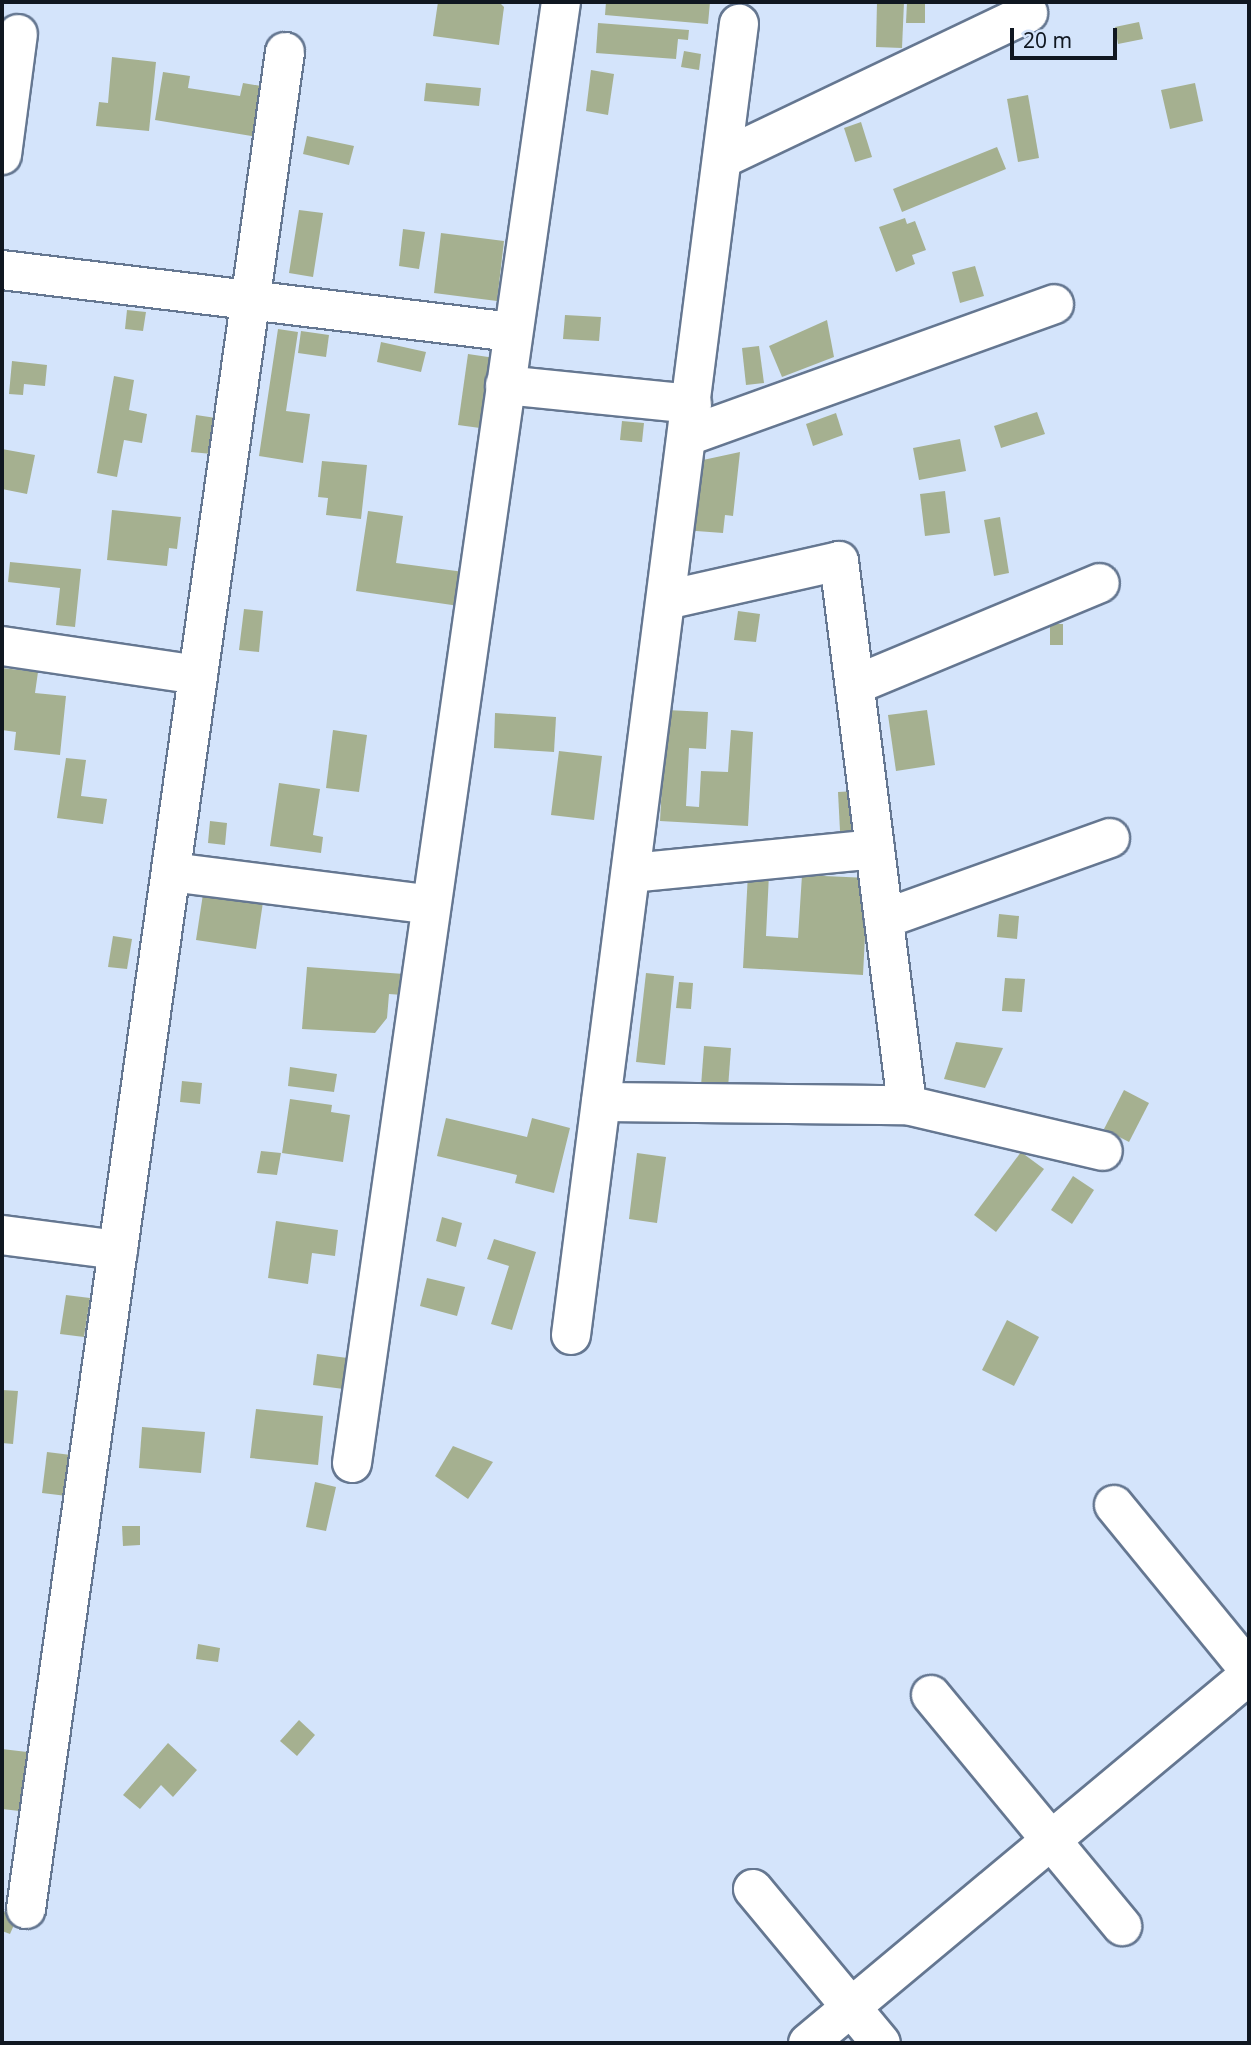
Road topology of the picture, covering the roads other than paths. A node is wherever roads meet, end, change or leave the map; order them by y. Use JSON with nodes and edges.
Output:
{"nodes":[{"id":1,"x":561,"y":2,"type":"edge"},
{"id":2,"x":1028,"y":12,"type":"dead end"},
{"id":3,"x":739,"y":24,"type":"dead end"},
{"id":4,"x":18,"y":34,"type":"dead end"},
{"id":5,"x":285,"y":52,"type":"dead end"},
{"id":6,"x":2,"y":155,"type":"edge"},
{"id":7,"x":724,"y":158,"type":"junction"},
{"id":8,"x":2,"y":270,"type":"edge"},
{"id":9,"x":251,"y":300,"type":"junction"},
{"id":10,"x":1054,"y":304,"type":"dead end"},
{"id":11,"x":512,"y":332,"type":"junction"},
{"id":12,"x":505,"y":385,"type":"junction"},
{"id":13,"x":690,"y":420,"type":"junction"},
{"id":14,"x":1100,"y":583,"type":"dead end"},
{"id":15,"x":666,"y":600,"type":"junction"},
{"id":16,"x":2,"y":646,"type":"edge"},
{"id":17,"x":198,"y":674,"type":"junction"},
{"id":18,"x":855,"y":685,"type":"junction"},
{"id":19,"x":1110,"y":838,"type":"dead end"},
{"id":20,"x":875,"y":849,"type":"junction"},
{"id":21,"x":171,"y":872,"type":"junction"},
{"id":22,"x":631,"y":873,"type":"junction"},
{"id":23,"x":431,"y":905,"type":"junction"},
{"id":24,"x":884,"y":919,"type":"junction"},
{"id":25,"x":601,"y":1102,"type":"junction"},
{"id":26,"x":907,"y":1105,"type":"junction"},
{"id":27,"x":1102,"y":1152,"type":"dead end"},
{"id":28,"x":2,"y":1235,"type":"edge"},
{"id":29,"x":118,"y":1250,"type":"junction"},
{"id":30,"x":570,"y":1335,"type":"dead end"},
{"id":31,"x":352,"y":1463,"type":"dead end"},
{"id":32,"x":1114,"y":1505,"type":"dead end"},
{"id":33,"x":1249,"y":1670,"type":"edge"},
{"id":34,"x":1249,"y":1675,"type":"edge"},
{"id":35,"x":931,"y":1695,"type":"dead end"},
{"id":36,"x":1051,"y":1840,"type":"junction"},
{"id":37,"x":753,"y":1888,"type":"dead end"},
{"id":38,"x":26,"y":1909,"type":"dead end"},
{"id":39,"x":1122,"y":1926,"type":"dead end"},
{"id":40,"x":851,"y":2008,"type":"junction"},
{"id":41,"x":808,"y":2043,"type":"edge"},
{"id":42,"x":881,"y":2043,"type":"edge"}],
"edges":[{"from":1,"to":11,"type":"street"},
{"from":2,"to":7,"type":"street"},
{"from":3,"to":7,"type":"street"},
{"from":4,"to":6,"type":"street"},
{"from":5,"to":9,"type":"street"},
{"from":7,"to":13,"type":"street"},
{"from":8,"to":9,"type":"street"},
{"from":9,"to":11,"type":"street"},
{"from":9,"to":17,"type":"street"},
{"from":10,"to":13,"type":"street"},
{"from":11,"to":12,"type":"street"},
{"from":12,"to":13,"type":"street"},
{"from":12,"to":23,"type":"street"},
{"from":13,"to":15,"type":"street"},
{"from":14,"to":18,"type":"street"},
{"from":15,"to":18,"type":"street"},
{"from":15,"to":22,"type":"street"},
{"from":16,"to":17,"type":"street"},
{"from":17,"to":21,"type":"street"},
{"from":18,"to":20,"type":"street"},
{"from":19,"to":24,"type":"street"},
{"from":20,"to":22,"type":"street"},
{"from":20,"to":24,"type":"street"},
{"from":21,"to":23,"type":"street"},
{"from":21,"to":29,"type":"street"},
{"from":22,"to":25,"type":"street"},
{"from":23,"to":31,"type":"street"},
{"from":24,"to":26,"type":"street"},
{"from":25,"to":26,"type":"street"},
{"from":25,"to":30,"type":"street"},
{"from":26,"to":27,"type":"street"},
{"from":28,"to":29,"type":"street"},
{"from":29,"to":38,"type":"street"},
{"from":32,"to":33,"type":"street"},
{"from":34,"to":36,"type":"street"},
{"from":35,"to":36,"type":"street"},
{"from":36,"to":39,"type":"street"},
{"from":36,"to":40,"type":"street"},
{"from":37,"to":40,"type":"street"},
{"from":40,"to":41,"type":"street"},
{"from":40,"to":42,"type":"street"}]}
